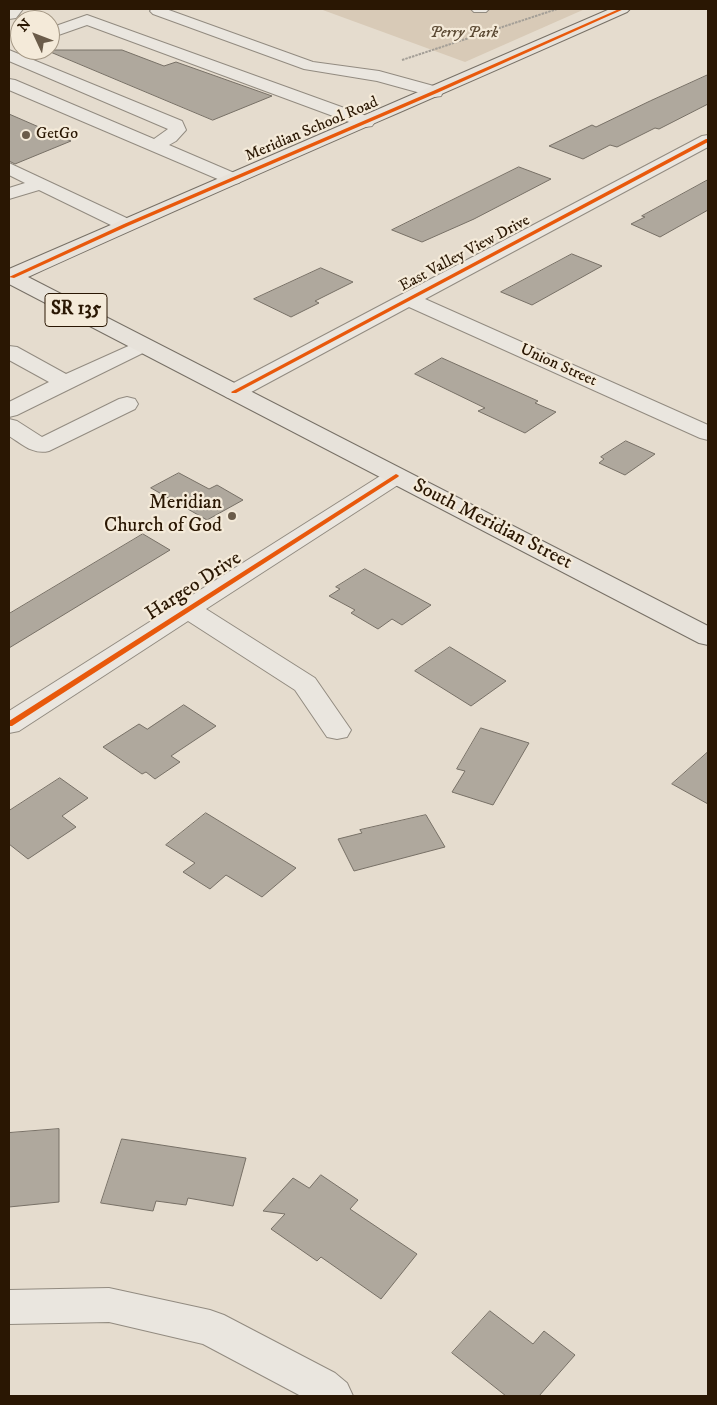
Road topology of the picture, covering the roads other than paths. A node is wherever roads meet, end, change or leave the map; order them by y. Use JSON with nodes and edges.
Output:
{"nodes":[{"id":1,"x":622,"y":9,"type":"edge"},
{"id":2,"x":158,"y":11,"type":"dead end"},
{"id":3,"x":60,"y":29,"type":"edge"},
{"id":4,"x":9,"y":55,"type":"edge"},
{"id":5,"x":13,"y":88,"type":"edge"},
{"id":6,"x":435,"y":92,"type":"junction"},
{"id":7,"x":366,"y":122,"type":"junction"},
{"id":8,"x":708,"y":140,"type":"edge"},
{"id":9,"x":155,"y":146,"type":"junction"},
{"id":10,"x":9,"y":168,"type":"edge"},
{"id":11,"x":233,"y":179,"type":"junction"},
{"id":12,"x":41,"y":183,"type":"junction"},
{"id":13,"x":9,"y":194,"type":"edge"},
{"id":14,"x":126,"y":225,"type":"junction"},
{"id":15,"x":10,"y":277,"type":"edge"},
{"id":16,"x":408,"y":299,"type":"junction"},
{"id":17,"x":144,"y":345,"type":"junction"},
{"id":18,"x":9,"y":352,"type":"edge"},
{"id":19,"x":66,"y":383,"type":"junction"},
{"id":20,"x":234,"y":392,"type":"junction"},
{"id":21,"x":127,"y":404,"type":"dead end"},
{"id":22,"x":9,"y":410,"type":"edge"},
{"id":23,"x":708,"y":412,"type":"edge"},
{"id":24,"x":9,"y":426,"type":"edge"},
{"id":25,"x":698,"y":429,"type":"edge"},
{"id":26,"x":396,"y":476,"type":"junction"},
{"id":27,"x":189,"y":610,"type":"junction"},
{"id":28,"x":708,"y":637,"type":"edge"},
{"id":29,"x":9,"y":724,"type":"edge"},
{"id":30,"x":337,"y":730,"type":"dead end"},
{"id":31,"x":9,"y":1307,"type":"edge"},
{"id":32,"x":333,"y":1396,"type":"edge"}],
"edges":[{"from":1,"to":6,"type":"main road","name":"Meridian School Road"},
{"from":2,"to":6,"type":"street"},
{"from":3,"to":7,"type":"street"},
{"from":4,"to":9,"type":"street"},
{"from":5,"to":9,"type":"street"},
{"from":6,"to":7,"type":"main road","name":"Meridian School Road"},
{"from":7,"to":11,"type":"main road","name":"Meridian School Road"},
{"from":8,"to":16,"type":"street","name":"East Valley View Drive"},
{"from":9,"to":11,"type":"street"},
{"from":10,"to":12,"type":"street"},
{"from":11,"to":14,"type":"main road","name":"Meridian School Road"},
{"from":12,"to":13,"type":"street"},
{"from":12,"to":14,"type":"street"},
{"from":14,"to":15,"type":"main road","name":"Meridian School Road"},
{"from":15,"to":17,"type":"main road","name":"South Meridian Street","number":"SR 135"},
{"from":16,"to":20,"type":"street","name":"East Valley View Drive"},
{"from":16,"to":25,"type":"street","name":"Union Street"},
{"from":17,"to":19,"type":"street"},
{"from":17,"to":20,"type":"main road","name":"South Meridian Street","number":"SR 135"},
{"from":18,"to":19,"type":"street"},
{"from":19,"to":22,"type":"street"},
{"from":20,"to":26,"type":"main road","name":"South Meridian Street","number":"SR 135"},
{"from":21,"to":24,"type":"street"},
{"from":23,"to":25,"type":"street"},
{"from":26,"to":27,"type":"street","name":"Hargeo Drive"},
{"from":26,"to":28,"type":"main road","name":"South Meridian Street","number":"SR 135"},
{"from":27,"to":29,"type":"street","name":"Hargeo Drive"},
{"from":27,"to":30,"type":"street"},
{"from":31,"to":32,"type":"street"}]}
